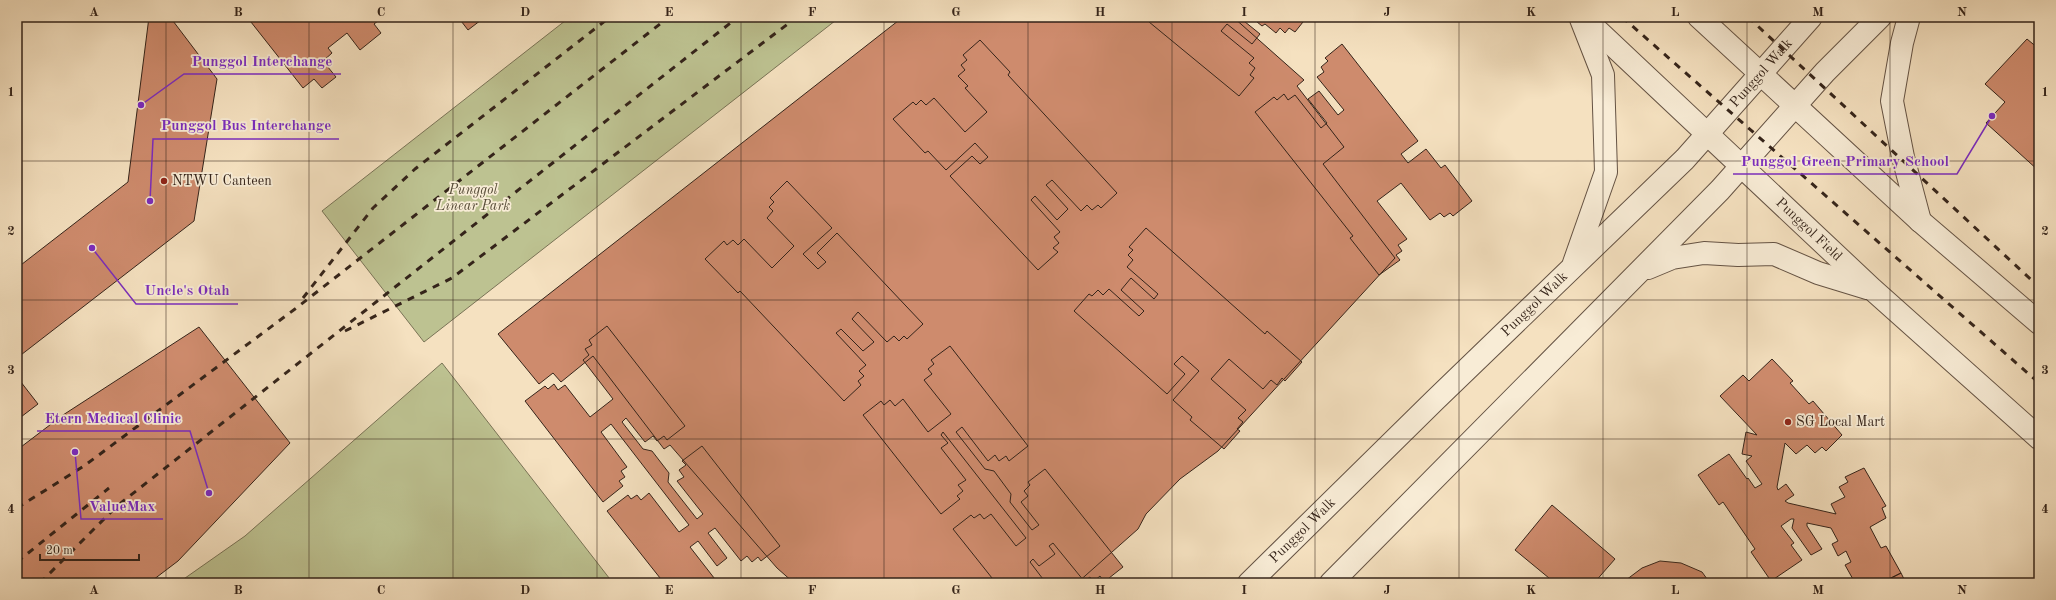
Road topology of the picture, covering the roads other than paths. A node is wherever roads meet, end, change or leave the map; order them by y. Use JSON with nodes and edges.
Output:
{"nodes":[{"id":1,"x":1582,"y":17,"type":"edge"},
{"id":2,"x":1699,"y":17,"type":"edge"},
{"id":3,"x":1811,"y":17,"type":"edge"},
{"id":4,"x":1880,"y":17,"type":"edge"},
{"id":5,"x":1909,"y":17,"type":"edge"},
{"id":6,"x":1761,"y":73,"type":"junction"},
{"id":7,"x":1796,"y":105,"type":"junction"},
{"id":8,"x":1707,"y":134,"type":"junction"},
{"id":9,"x":1740,"y":167,"type":"junction"},
{"id":10,"x":1920,"y":221,"type":"junction"},
{"id":11,"x":1573,"y":266,"type":"junction"},
{"id":12,"x":1639,"y":272,"type":"junction"},
{"id":13,"x":1872,"y":289,"type":"junction"},
{"id":14,"x":2039,"y":323,"type":"edge"},
{"id":15,"x":2039,"y":438,"type":"edge"},
{"id":16,"x":1249,"y":583,"type":"edge"},
{"id":17,"x":1331,"y":583,"type":"edge"}],
"edges":[{"from":1,"to":8,"type":"street","name":"Punggol Field"},
{"from":1,"to":11,"type":"street"},
{"from":2,"to":6,"type":"street"},
{"from":3,"to":6,"type":"street","name":"Punggol Walk"},
{"from":4,"to":7,"type":"street"},
{"from":5,"to":10,"type":"street"},
{"from":6,"to":7,"type":"street"},
{"from":6,"to":8,"type":"street","name":"Punggol Walk"},
{"from":7,"to":9,"type":"street"},
{"from":7,"to":10,"type":"street"},
{"from":8,"to":9,"type":"street","name":"Punggol Field"},
{"from":8,"to":11,"type":"street","name":"Punggol Walk"},
{"from":9,"to":12,"type":"street"},
{"from":9,"to":13,"type":"street","name":"Punggol Field"},
{"from":10,"to":14,"type":"street"},
{"from":11,"to":16,"type":"street","name":"Punggol Walk"},
{"from":12,"to":13,"type":"street"},
{"from":12,"to":17,"type":"street"},
{"from":13,"to":15,"type":"street","name":"Punggol Field"}]}
